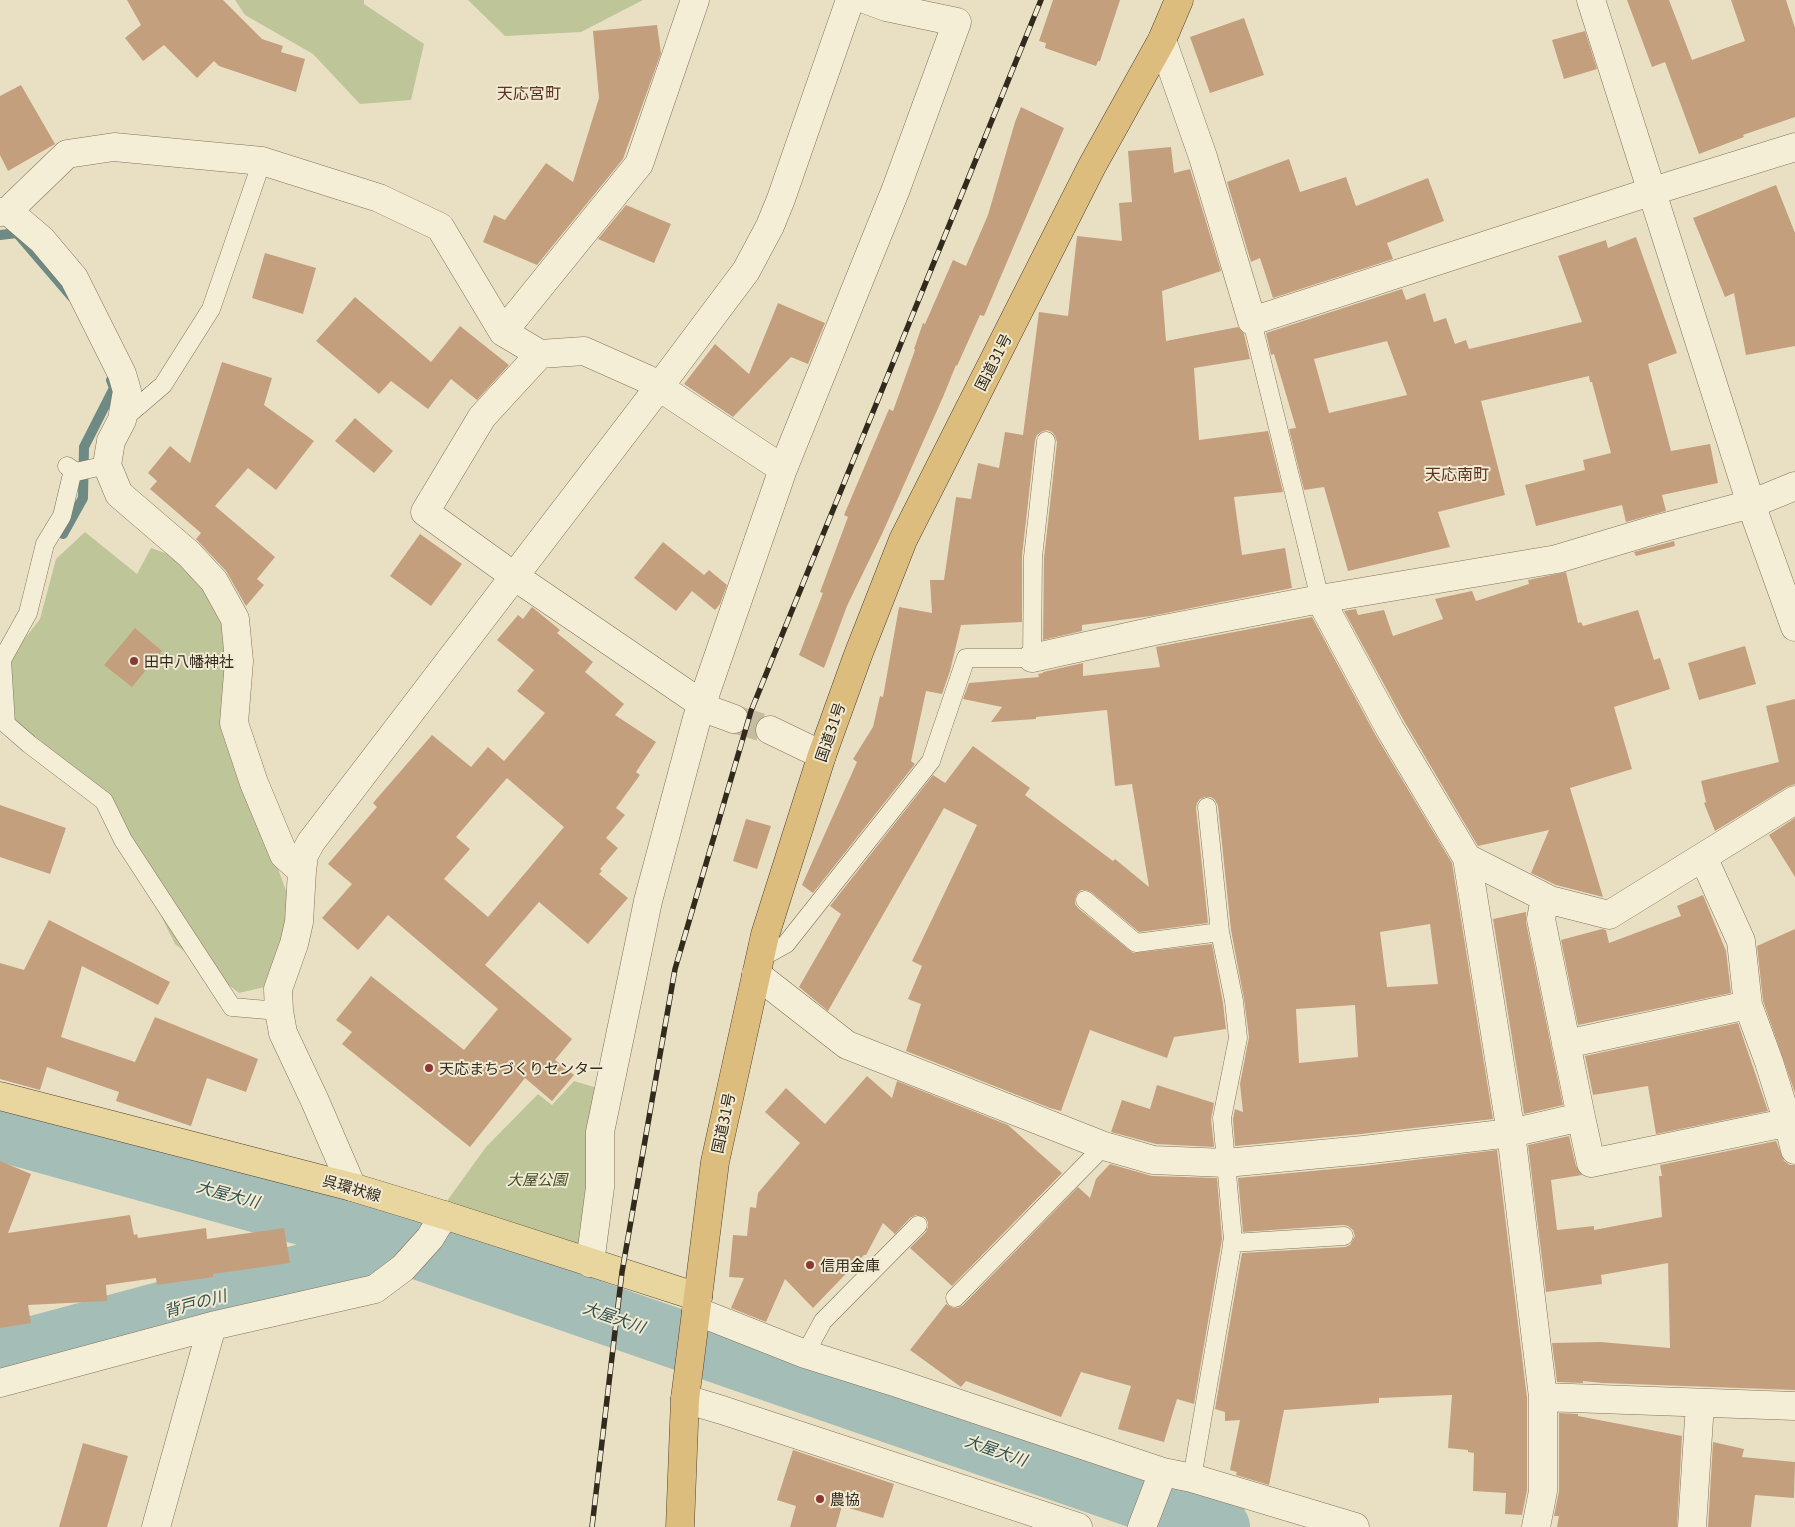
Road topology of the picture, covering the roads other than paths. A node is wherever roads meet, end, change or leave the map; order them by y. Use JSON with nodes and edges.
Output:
{"nodes":[{"id":1,"x":695,"y":0,"type":"edge"},
{"id":2,"x":850,"y":0,"type":"edge"},
{"id":3,"x":867,"y":0,"type":"edge"},
{"id":4,"x":1179,"y":0,"type":"edge"},
{"id":5,"x":1591,"y":0,"type":"edge"},
{"id":6,"x":1162,"y":40,"type":"junction"},
{"id":7,"x":1795,"y":147,"type":"edge"},
{"id":8,"x":262,"y":161,"type":"junction"},
{"id":9,"x":1653,"y":190,"type":"junction"},
{"id":10,"x":4,"y":212,"type":"edge"},
{"id":11,"x":1252,"y":321,"type":"junction"},
{"id":12,"x":503,"y":332,"type":"junction"},
{"id":13,"x":540,"y":354,"type":"junction"},
{"id":14,"x":659,"y":387,"type":"junction"},
{"id":15,"x":122,"y":420,"type":"junction"},
{"id":16,"x":1046,"y":441,"type":"dead end"},
{"id":17,"x":107,"y":465,"type":"junction"},
{"id":18,"x":783,"y":469,"type":"junction"},
{"id":19,"x":1795,"y":486,"type":"edge"},
{"id":20,"x":1751,"y":504,"type":"junction"},
{"id":21,"x":514,"y":576,"type":"junction"},
{"id":22,"x":1320,"y":600,"type":"junction"},
{"id":23,"x":1795,"y":627,"type":"edge"},
{"id":24,"x":1032,"y":658,"type":"junction"},
{"id":25,"x":702,"y":704,"type":"junction"},
{"id":26,"x":734,"y":719,"type":"tunnel mouth"},
{"id":27,"x":770,"y":730,"type":"tunnel mouth"},
{"id":28,"x":822,"y":755,"type":"junction"},
{"id":29,"x":1795,"y":800,"type":"edge"},
{"id":30,"x":1207,"y":807,"type":"dead end"},
{"id":31,"x":1703,"y":857,"type":"junction"},
{"id":32,"x":1468,"y":858,"type":"junction"},
{"id":33,"x":302,"y":871,"type":"junction"},
{"id":34,"x":1545,"y":898,"type":"junction"},
{"id":35,"x":1085,"y":900,"type":"dead end"},
{"id":36,"x":1220,"y":932,"type":"junction"},
{"id":37,"x":758,"y":966,"type":"junction"},
{"id":38,"x":1748,"y":1005,"type":"junction"},
{"id":39,"x":279,"y":1011,"type":"junction"},
{"id":40,"x":1566,"y":1044,"type":"junction"},
{"id":41,"x":0,"y":1096,"type":"edge"},
{"id":42,"x":1581,"y":1117,"type":"junction"},
{"id":43,"x":1792,"y":1122,"type":"edge"},
{"id":44,"x":1511,"y":1132,"type":"junction"},
{"id":45,"x":1104,"y":1146,"type":"junction"},
{"id":46,"x":1795,"y":1150,"type":"edge"},
{"id":47,"x":1226,"y":1163,"type":"junction"},
{"id":48,"x":352,"y":1188,"type":"junction"},
{"id":49,"x":444,"y":1215,"type":"junction"},
{"id":50,"x":918,"y":1225,"type":"dead end"},
{"id":51,"x":1344,"y":1236,"type":"dead end"},
{"id":52,"x":1232,"y":1243,"type":"junction"},
{"id":53,"x":590,"y":1263,"type":"junction"},
{"id":54,"x":955,"y":1298,"type":"dead end"},
{"id":55,"x":697,"y":1309,"type":"junction"},
{"id":56,"x":212,"y":1326,"type":"junction"},
{"id":57,"x":805,"y":1354,"type":"junction"},
{"id":58,"x":0,"y":1383,"type":"edge"},
{"id":59,"x":686,"y":1390,"type":"junction"},
{"id":60,"x":1543,"y":1397,"type":"junction"},
{"id":61,"x":1700,"y":1402,"type":"junction"},
{"id":62,"x":1795,"y":1406,"type":"edge"},
{"id":63,"x":1161,"y":1477,"type":"junction"},
{"id":64,"x":1192,"y":1478,"type":"junction"},
{"id":65,"x":156,"y":1527,"type":"edge"},
{"id":66,"x":680,"y":1527,"type":"edge"},
{"id":67,"x":1078,"y":1527,"type":"edge"},
{"id":68,"x":1142,"y":1527,"type":"edge"},
{"id":69,"x":1355,"y":1527,"type":"edge"},
{"id":70,"x":1536,"y":1527,"type":"edge"},
{"id":71,"x":1692,"y":1527,"type":"edge"}],
"edges":[{"from":1,"to":12,"type":"street"},
{"from":2,"to":14,"type":"street"},
{"from":3,"to":18,"type":"street"},
{"from":4,"to":6,"type":"highway","name":"国道31号"},
{"from":5,"to":9,"type":"street"},
{"from":6,"to":11,"type":"street"},
{"from":6,"to":28,"type":"highway","name":"国道31号"},
{"from":7,"to":9,"type":"street"},
{"from":8,"to":10,"type":"street"},
{"from":8,"to":12,"type":"street"},
{"from":8,"to":15,"type":"lane"},
{"from":9,"to":11,"type":"street"},
{"from":9,"to":20,"type":"street"},
{"from":10,"to":15,"type":"street"},
{"from":11,"to":22,"type":"lane"},
{"from":12,"to":13,"type":"street"},
{"from":13,"to":14,"type":"street"},
{"from":13,"to":21,"type":"street"},
{"from":14,"to":18,"type":"street"},
{"from":14,"to":21,"type":"street"},
{"from":15,"to":17,"type":"street"},
{"from":16,"to":24,"type":"lane"},
{"from":17,"to":33,"type":"street"},
{"from":17,"to":39,"type":"lane"},
{"from":18,"to":25,"type":"street"},
{"from":19,"to":20,"type":"street"},
{"from":20,"to":22,"type":"street"},
{"from":20,"to":23,"type":"street"},
{"from":21,"to":25,"type":"street"},
{"from":21,"to":33,"type":"street"},
{"from":22,"to":24,"type":"street"},
{"from":22,"to":32,"type":"street"},
{"from":24,"to":37,"type":"lane"},
{"from":25,"to":26,"type":"street"},
{"from":25,"to":53,"type":"street"},
{"from":27,"to":28,"type":"street"},
{"from":28,"to":37,"type":"highway","name":"国道31号"},
{"from":29,"to":31,"type":"street"},
{"from":30,"to":36,"type":"lane"},
{"from":31,"to":34,"type":"street"},
{"from":31,"to":38,"type":"street"},
{"from":32,"to":34,"type":"street"},
{"from":32,"to":44,"type":"street"},
{"from":33,"to":39,"type":"street"},
{"from":34,"to":40,"type":"street"},
{"from":35,"to":36,"type":"lane"},
{"from":36,"to":47,"type":"lane"},
{"from":37,"to":45,"type":"street"},
{"from":37,"to":55,"type":"highway","name":"国道31号"},
{"from":38,"to":40,"type":"street"},
{"from":38,"to":43,"type":"street"},
{"from":39,"to":48,"type":"street"},
{"from":40,"to":42,"type":"street"},
{"from":41,"to":48,"type":"main road","name":"呉環状線"},
{"from":42,"to":43,"type":"street"},
{"from":42,"to":44,"type":"street"},
{"from":43,"to":46,"type":"street"},
{"from":44,"to":47,"type":"street"},
{"from":44,"to":60,"type":"street"},
{"from":45,"to":47,"type":"street"},
{"from":45,"to":54,"type":"lane"},
{"from":47,"to":52,"type":"lane"},
{"from":48,"to":49,"type":"main road","name":"呉環状線"},
{"from":49,"to":53,"type":"main road","name":"呉環状線"},
{"from":49,"to":56,"type":"street"},
{"from":50,"to":57,"type":"lane"},
{"from":51,"to":52,"type":"lane"},
{"from":52,"to":64,"type":"lane"},
{"from":53,"to":55,"type":"main road","name":"呉環状線"},
{"from":55,"to":57,"type":"street"},
{"from":55,"to":59,"type":"highway","name":"国道31号"},
{"from":56,"to":58,"type":"street"},
{"from":56,"to":65,"type":"street"},
{"from":57,"to":63,"type":"street"},
{"from":59,"to":66,"type":"highway","name":"国道31号"},
{"from":59,"to":67,"type":"street"},
{"from":60,"to":61,"type":"street"},
{"from":60,"to":70,"type":"street"},
{"from":61,"to":62,"type":"street"},
{"from":61,"to":71,"type":"street"},
{"from":63,"to":64,"type":"street"},
{"from":63,"to":68,"type":"street"},
{"from":64,"to":69,"type":"street"}]}
